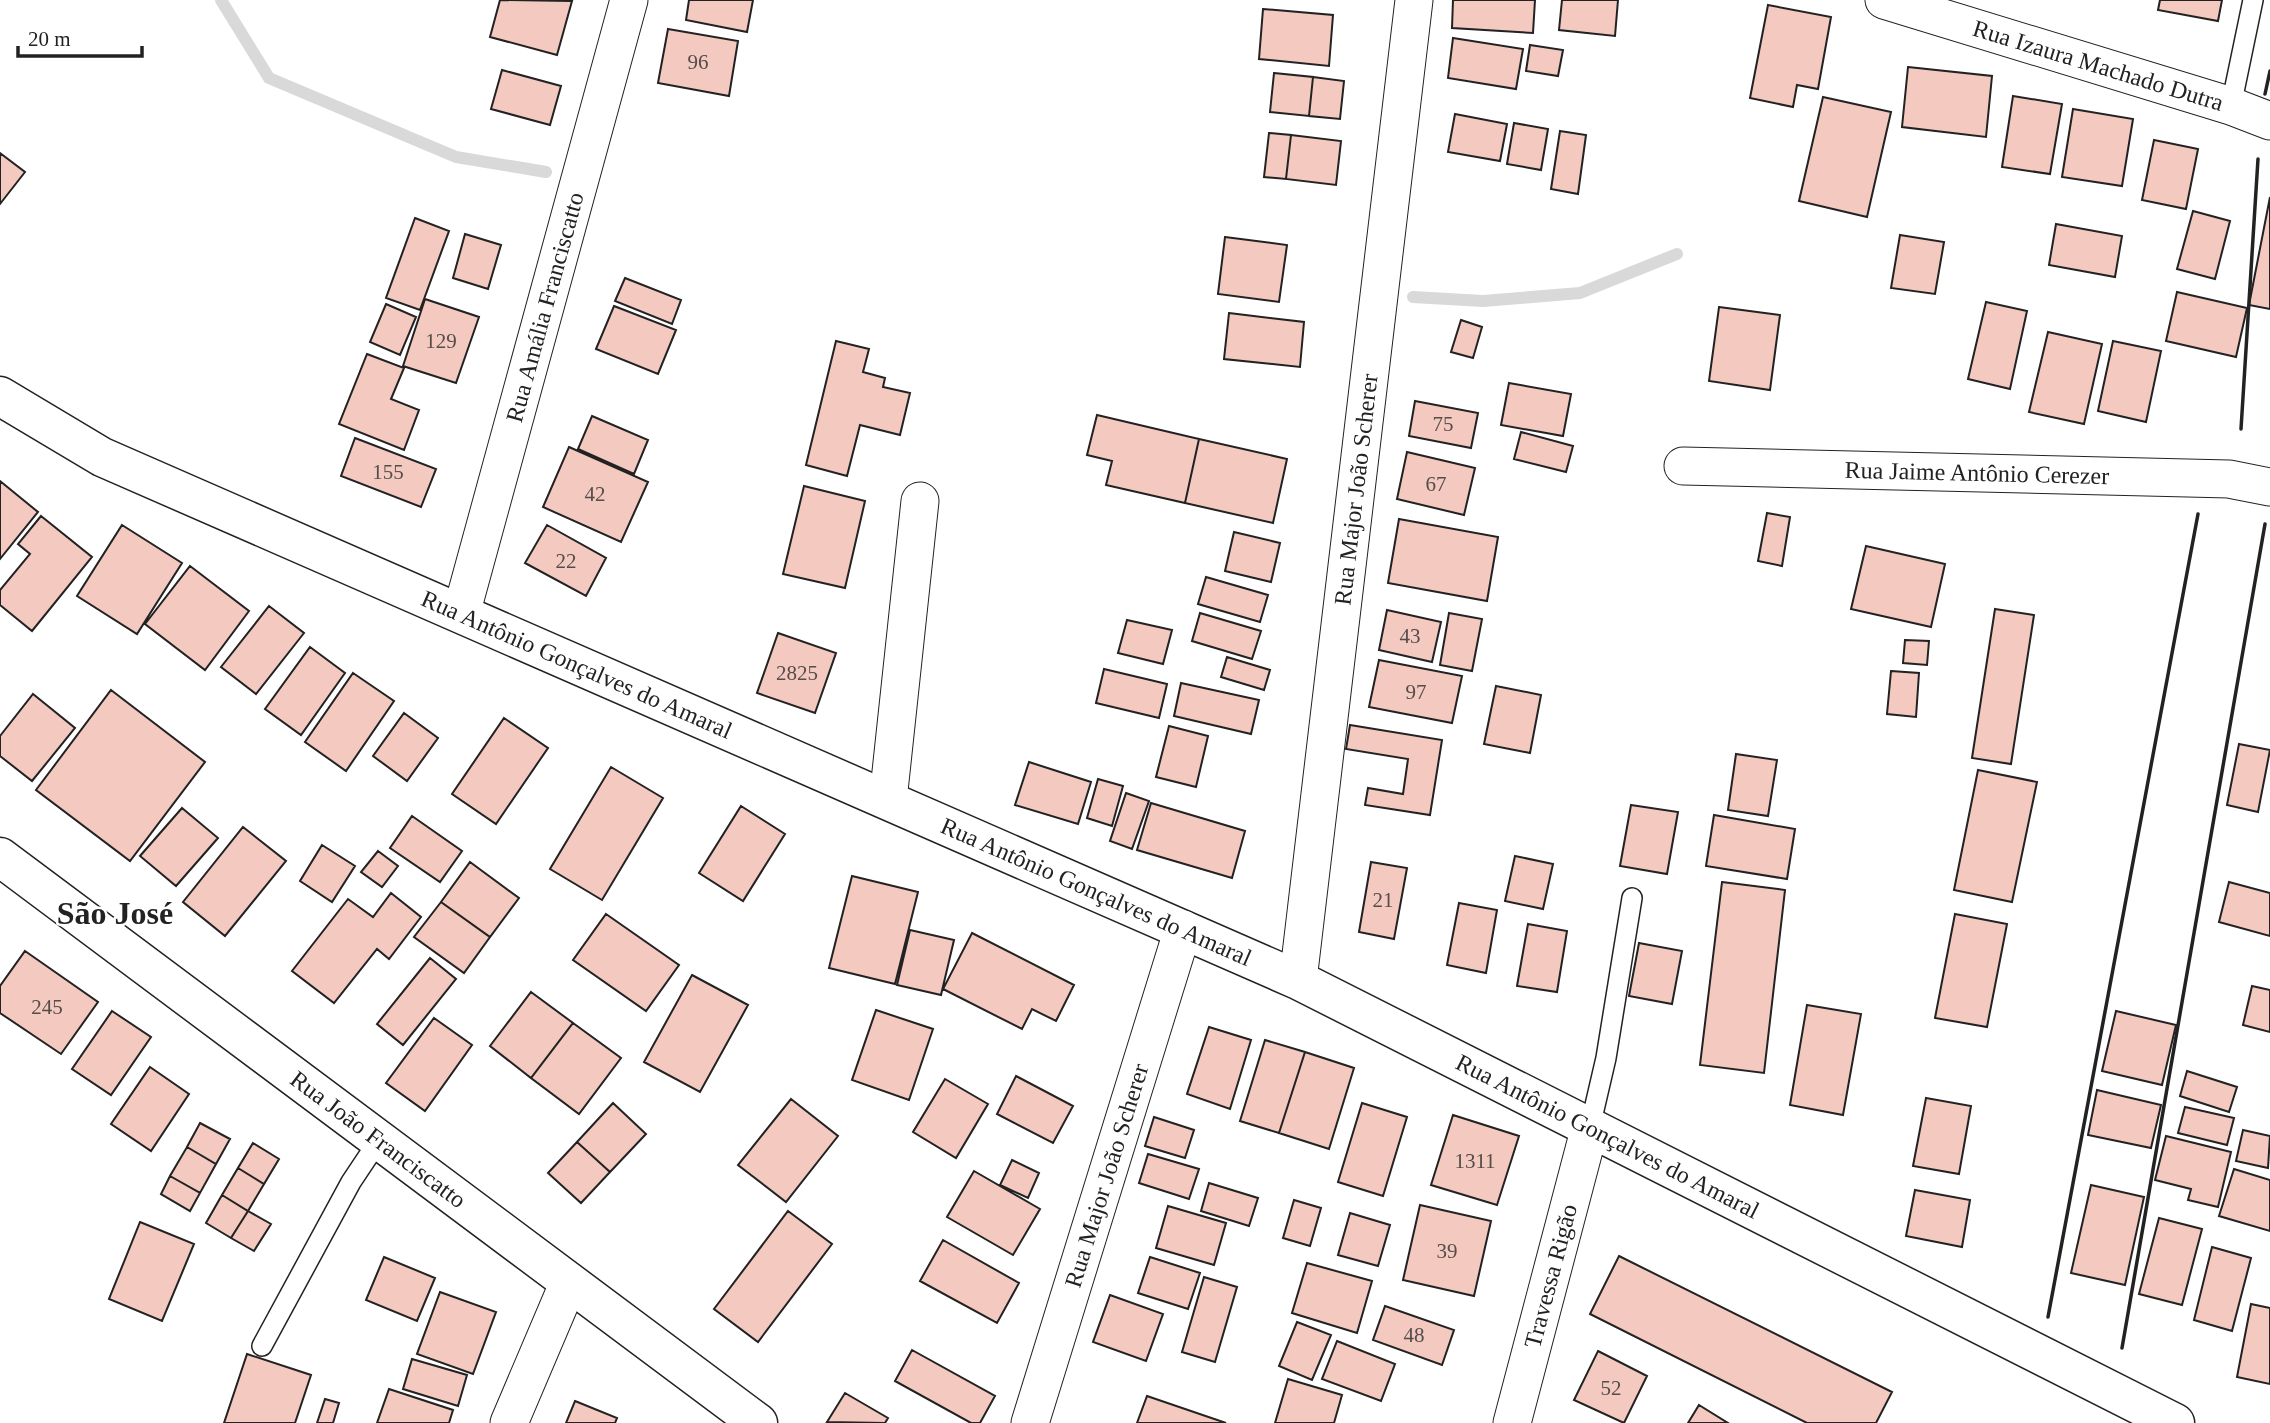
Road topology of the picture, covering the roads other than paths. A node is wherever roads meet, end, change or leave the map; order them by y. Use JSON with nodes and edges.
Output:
{"nodes":[{"id":1,"x":629,"y":0,"type":"edge"},
{"id":2,"x":1414,"y":0,"type":"edge"},
{"id":3,"x":1884,"y":0,"type":"edge"},
{"id":4,"x":2253,"y":0,"type":"edge"},
{"id":5,"x":2231,"y":106,"type":"junction"},
{"id":6,"x":2270,"y":121,"type":"edge"},
{"id":7,"x":0,"y":396,"type":"edge"},
{"id":8,"x":1684,"y":466,"type":"dead end"},
{"id":9,"x":2270,"y":487,"type":"edge"},
{"id":10,"x":920,"y":501,"type":"dead end"},
{"id":11,"x":461,"y":614,"type":"junction"},
{"id":12,"x":888,"y":800,"type":"junction"},
{"id":13,"x":0,"y":856,"type":"edge"},
{"id":14,"x":1632,"y":898,"type":"dead end"},
{"id":15,"x":1183,"y":929,"type":"junction"},
{"id":16,"x":1298,"y":979,"type":"junction"},
{"id":17,"x":1590,"y":1127,"type":"junction"},
{"id":18,"x":379,"y":1140,"type":"junction"},
{"id":19,"x":569,"y":1282,"type":"junction"},
{"id":20,"x":262,"y":1346,"type":"dead end"},
{"id":21,"x":509,"y":1423,"type":"edge"},
{"id":22,"x":758,"y":1423,"type":"edge"},
{"id":23,"x":1030,"y":1423,"type":"edge"},
{"id":24,"x":1512,"y":1423,"type":"edge"},
{"id":25,"x":2175,"y":1423,"type":"edge"}],
"edges":[{"from":1,"to":11,"type":"street","name":"Rua Amália Franciscatto"},
{"from":2,"to":16,"type":"street","name":"Rua Major João Scherer"},
{"from":3,"to":5,"type":"street","name":"Rua Izaura Machado Dutra"},
{"from":4,"to":5,"type":"lane"},
{"from":5,"to":6,"type":"street","name":"Rua Izaura Machado Dutra"},
{"from":7,"to":11,"type":"street","name":"Rua Antônio Gonçalves do Amaral"},
{"from":8,"to":9,"type":"street","name":"Rua Jaime Antônio Cerezer"},
{"from":10,"to":12,"type":"street"},
{"from":11,"to":12,"type":"street","name":"Rua Antônio Gonçalves do Amaral"},
{"from":12,"to":15,"type":"street","name":"Rua Antônio Gonçalves do Amaral"},
{"from":13,"to":18,"type":"street","name":"Rua João Franciscatto"},
{"from":14,"to":17,"type":"lane"},
{"from":15,"to":16,"type":"street","name":"Rua Antônio Gonçalves do Amaral"},
{"from":15,"to":23,"type":"street","name":"Rua Major João Scherer"},
{"from":16,"to":17,"type":"street","name":"Rua Antônio Gonçalves do Amaral"},
{"from":17,"to":24,"type":"street","name":"Travessa Rigão"},
{"from":17,"to":25,"type":"street","name":"Rua Antônio Gonçalves do Amaral"},
{"from":18,"to":19,"type":"street","name":"Rua João Franciscatto"},
{"from":18,"to":20,"type":"lane"},
{"from":19,"to":21,"type":"street"},
{"from":19,"to":22,"type":"street","name":"Rua João Franciscatto"}]}
